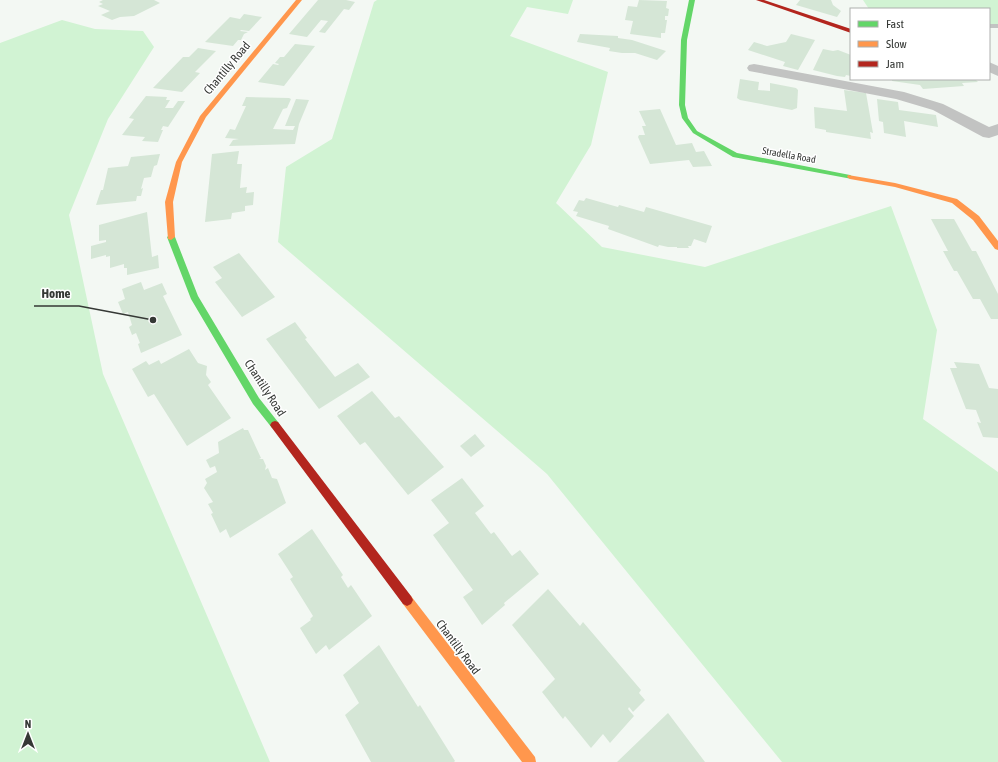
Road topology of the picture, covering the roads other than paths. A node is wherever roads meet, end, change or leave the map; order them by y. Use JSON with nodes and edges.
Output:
{"nodes":[{"id":1,"x":300,"y":0,"type":"edge"},
{"id":2,"x":692,"y":0,"type":"edge"},
{"id":3,"x":759,"y":0,"type":"edge"},
{"id":4,"x":850,"y":31,"type":"edge"},
{"id":5,"x":754,"y":68,"type":"dead end"},
{"id":6,"x":994,"y":131,"type":"edge"},
{"id":7,"x":998,"y":247,"type":"edge"},
{"id":8,"x":530,"y":762,"type":"edge"}],
"edges":[{"from":1,"to":8,"type":"street","name":"Chantilly Road"},
{"from":2,"to":7,"type":"street","name":"Stradella Road"},
{"from":3,"to":4,"type":"street"},
{"from":5,"to":6,"type":"street"}]}
